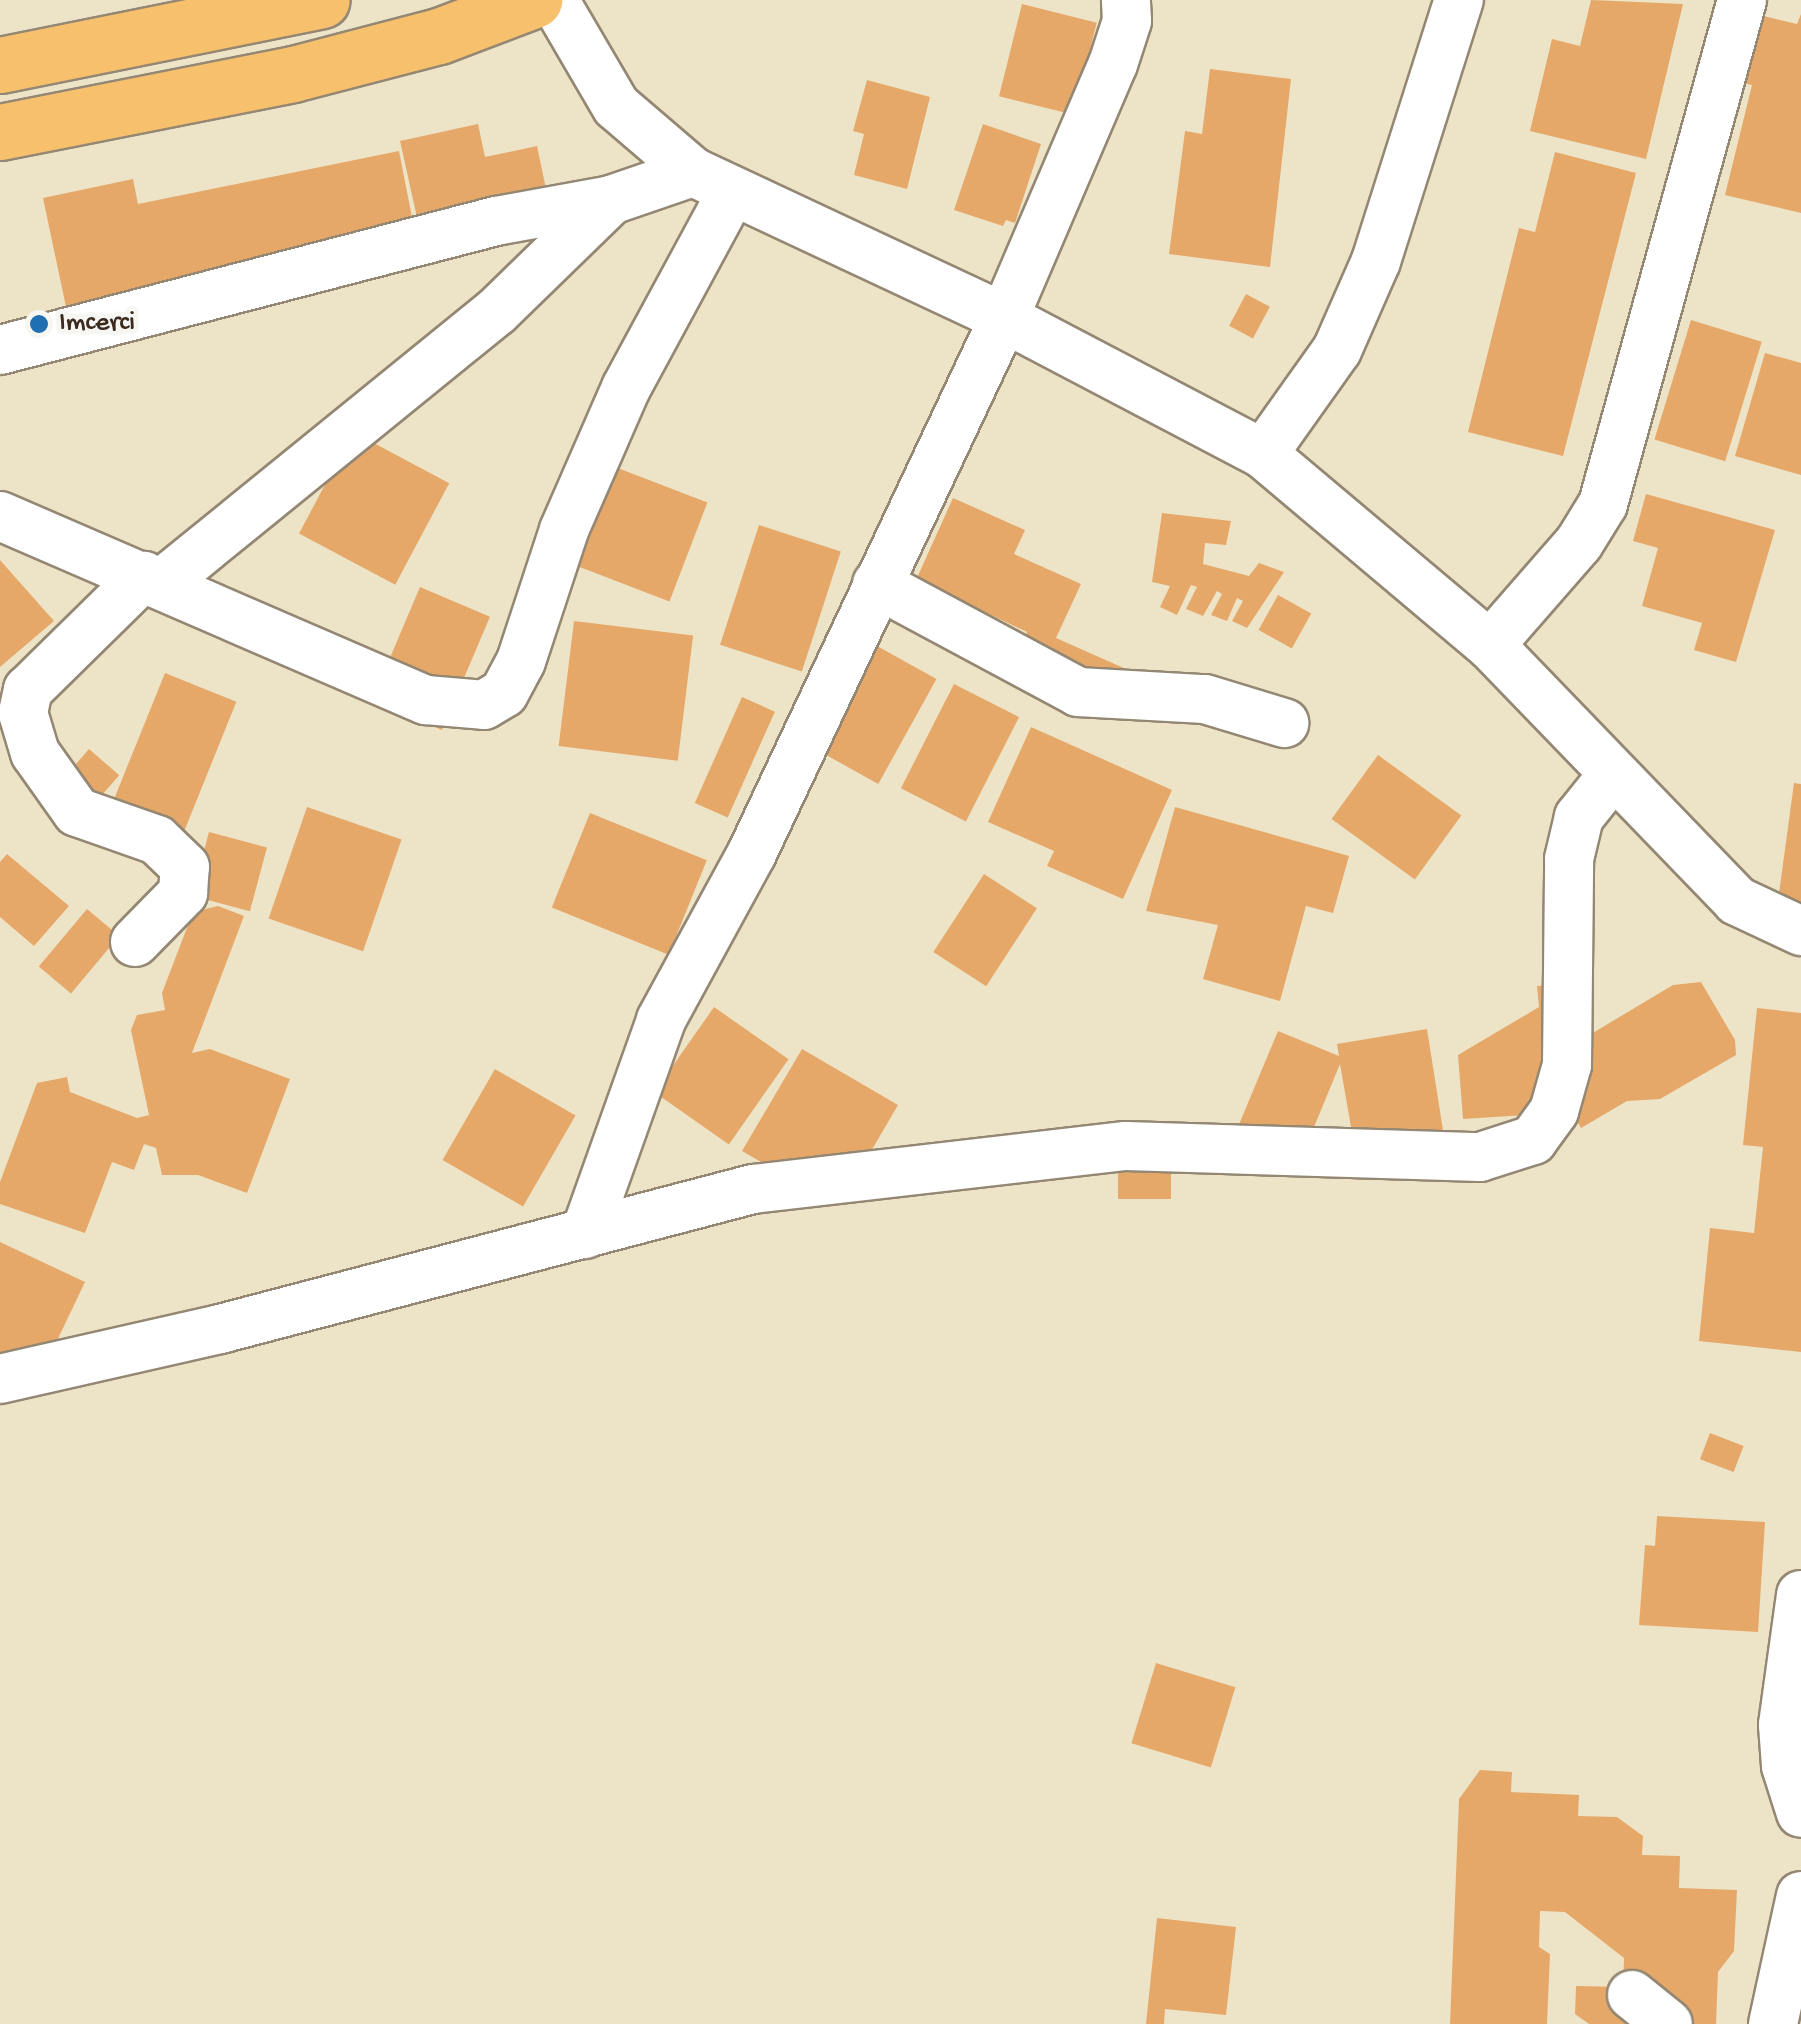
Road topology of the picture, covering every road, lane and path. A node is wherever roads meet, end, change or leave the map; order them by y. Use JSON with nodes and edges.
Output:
{"nodes":[{"id":1,"x":321,"y":0,"type":"edge"},
{"id":2,"x":534,"y":0,"type":"edge"},
{"id":3,"x":554,"y":0,"type":"edge"},
{"id":4,"x":1126,"y":0,"type":"edge"},
{"id":5,"x":1459,"y":0,"type":"edge"},
{"id":6,"x":1742,"y":0,"type":"edge"},
{"id":7,"x":0,"y":66,"type":"edge"},
{"id":8,"x":0,"y":132,"type":"edge"},
{"id":9,"x":712,"y":182,"type":"junction"},
{"id":10,"x":611,"y":200,"type":"junction"},
{"id":11,"x":1004,"y":318,"type":"junction"},
{"id":12,"x":0,"y":350,"type":"edge"},
{"id":13,"x":1263,"y":454,"type":"junction"},
{"id":14,"x":0,"y":516,"type":"edge"},
{"id":15,"x":152,"y":580,"type":"junction"},
{"id":16,"x":877,"y":584,"type":"junction"},
{"id":17,"x":1490,"y":645,"type":"junction"},
{"id":18,"x":1284,"y":723,"type":"dead end"},
{"id":19,"x":1611,"y":778,"type":"junction"},
{"id":20,"x":1801,"y":931,"type":"edge"},
{"id":21,"x":136,"y":942,"type":"dead end"},
{"id":22,"x":585,"y":1234,"type":"junction"},
{"id":23,"x":0,"y":1379,"type":"edge"},
{"id":24,"x":1801,"y":1595,"type":"edge"},
{"id":25,"x":1801,"y":1813,"type":"edge"},
{"id":26,"x":1801,"y":1896,"type":"edge"},
{"id":27,"x":1773,"y":2024,"type":"edge"}],
"edges":[{"from":1,"to":7,"type":"main road"},
{"from":2,"to":8,"type":"main road"},
{"from":3,"to":9,"type":"street"},
{"from":4,"to":11,"type":"street"},
{"from":5,"to":13,"type":"street"},
{"from":6,"to":17,"type":"street"},
{"from":9,"to":10,"type":"street"},
{"from":9,"to":11,"type":"street"},
{"from":9,"to":15,"type":"street"},
{"from":10,"to":12,"type":"street"},
{"from":10,"to":15,"type":"street"},
{"from":11,"to":13,"type":"street"},
{"from":11,"to":16,"type":"street"},
{"from":13,"to":17,"type":"street"},
{"from":14,"to":15,"type":"street"},
{"from":15,"to":21,"type":"street"},
{"from":16,"to":18,"type":"street"},
{"from":16,"to":22,"type":"street"},
{"from":17,"to":19,"type":"street"},
{"from":19,"to":20,"type":"street"},
{"from":19,"to":22,"type":"street"},
{"from":22,"to":23,"type":"street"},
{"from":24,"to":25,"type":"street"},
{"from":26,"to":27,"type":"street"}]}
